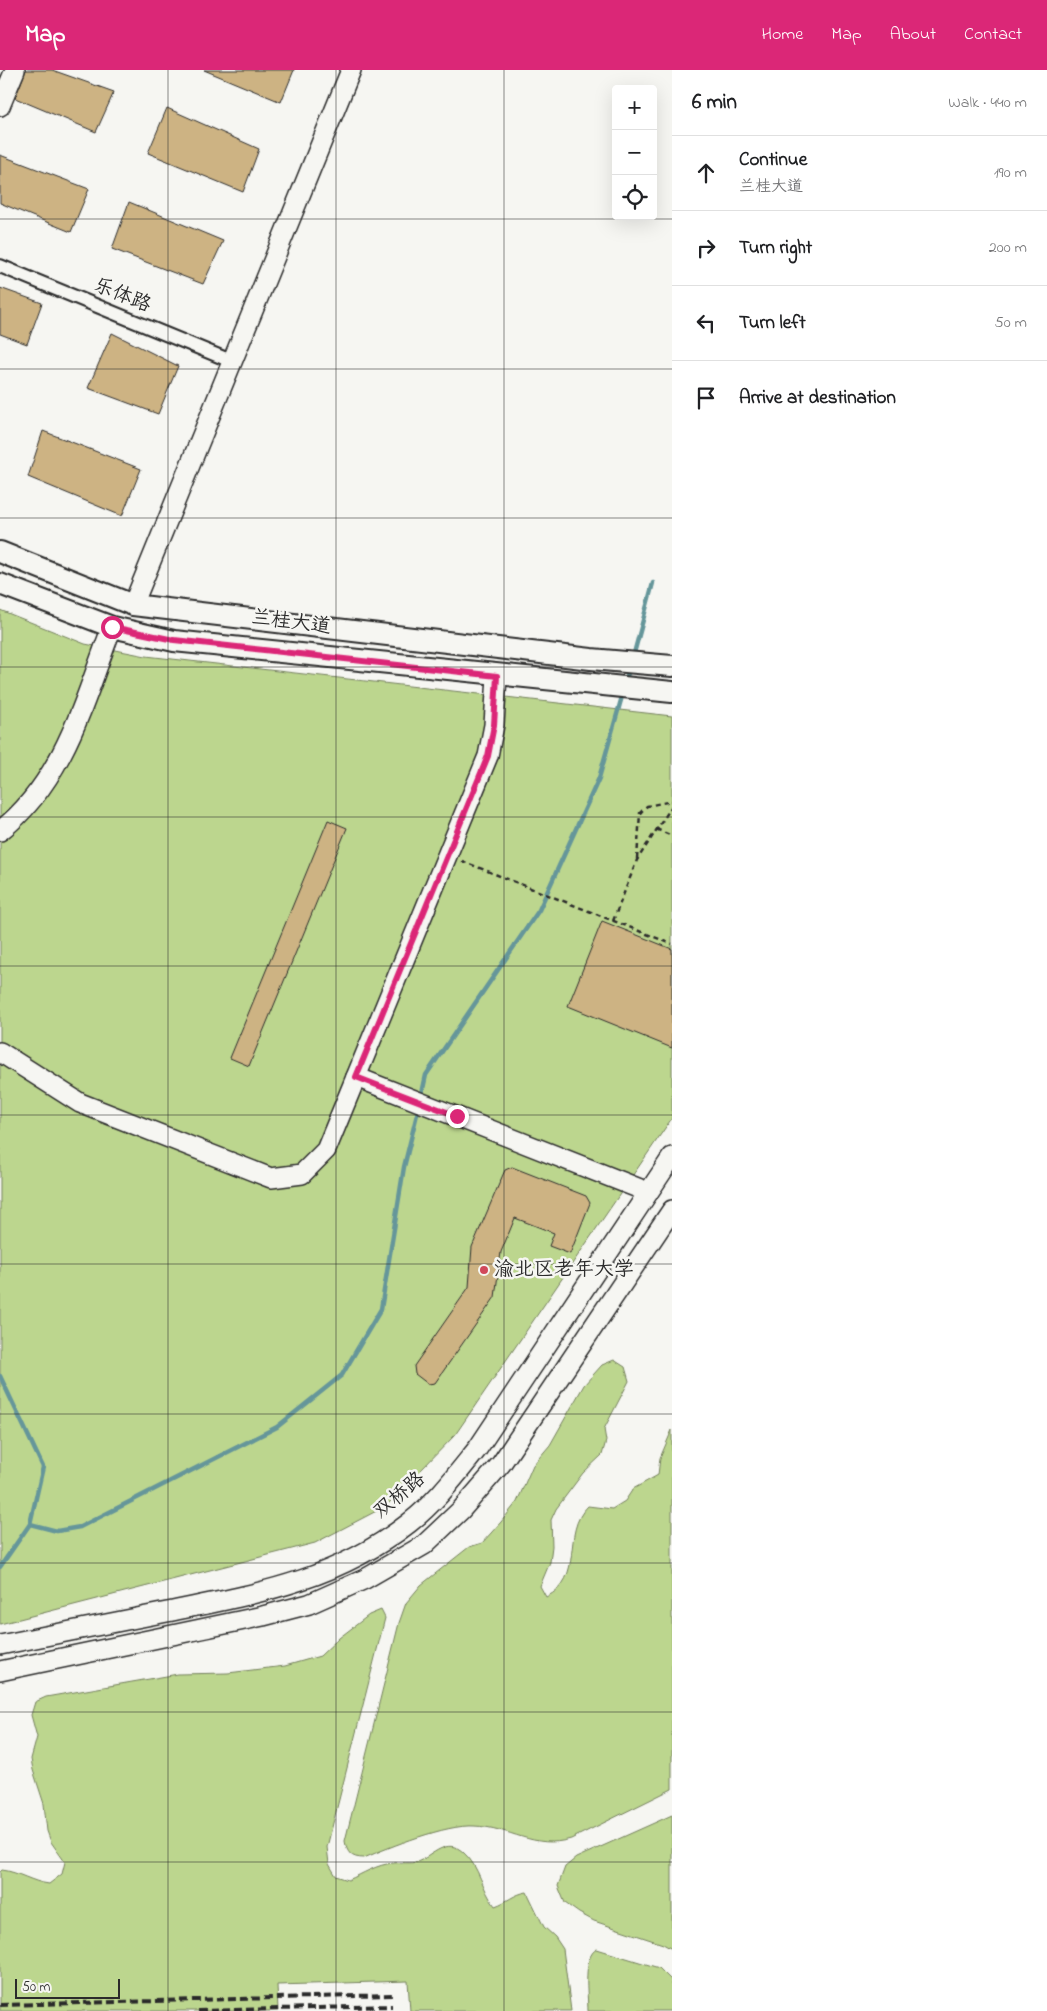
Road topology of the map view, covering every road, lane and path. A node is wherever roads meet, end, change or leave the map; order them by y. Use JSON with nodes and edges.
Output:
{"nodes":[{"id":1,"x":15,"y":70,"type":"edge"},
{"id":2,"x":351,"y":70,"type":"edge"},
{"id":3,"x":0,"y":106,"type":"edge"},
{"id":4,"x":0,"y":266,"type":"edge"},
{"id":5,"x":230,"y":361,"type":"junction"},
{"id":6,"x":0,"y":552,"type":"edge"},
{"id":7,"x":0,"y":584,"type":"edge"},
{"id":8,"x":133,"y":604,"type":"junction"},
{"id":9,"x":112,"y":627,"type":"junction"},
{"id":10,"x":663,"y":665,"type":"edge"},
{"id":11,"x":497,"y":676,"type":"junction"},
{"id":12,"x":672,"y":692,"type":"edge"},
{"id":13,"x":672,"y":801,"type":"edge"},
{"id":14,"x":672,"y":806,"type":"edge"},
{"id":15,"x":656,"y":829,"type":"junction"},
{"id":16,"x":0,"y":831,"type":"edge"},
{"id":17,"x":672,"y":836,"type":"edge"},
{"id":18,"x":447,"y":855,"type":"junction"},
{"id":19,"x":637,"y":860,"type":"junction"},
{"id":20,"x":613,"y":921,"type":"junction"},
{"id":21,"x":672,"y":944,"type":"edge"},
{"id":22,"x":0,"y":1052,"type":"edge"},
{"id":23,"x":356,"y":1077,"type":"junction"},
{"id":24,"x":672,"y":1157,"type":"edge"},
{"id":25,"x":648,"y":1192,"type":"junction"},
{"id":26,"x":672,"y":1210,"type":"edge"},
{"id":27,"x":0,"y":1645,"type":"edge"},
{"id":28,"x":0,"y":1671,"type":"edge"}],
"edges":[{"from":1,"to":3,"type":"street"},
{"from":2,"to":5,"type":"street"},
{"from":4,"to":5,"type":"street","name":"乐体路"},
{"from":5,"to":8,"type":"street"},
{"from":6,"to":8,"type":"main road","name":"兰桂大道"},
{"from":7,"to":9,"type":"main road","name":"兰桂大道"},
{"from":8,"to":10,"type":"main road","name":"兰桂大道"},
{"from":9,"to":11,"type":"main road","name":"兰桂大道"},
{"from":9,"to":16,"type":"street"},
{"from":11,"to":12,"type":"main road","name":"兰桂大道"},
{"from":11,"to":18,"type":"street"},
{"from":13,"to":19,"type":"path"},
{"from":14,"to":15,"type":"path"},
{"from":15,"to":17,"type":"path"},
{"from":15,"to":19,"type":"path"},
{"from":18,"to":20,"type":"path"},
{"from":18,"to":23,"type":"street"},
{"from":19,"to":20,"type":"path"},
{"from":20,"to":21,"type":"path"},
{"from":22,"to":23,"type":"street"},
{"from":23,"to":25,"type":"street"},
{"from":24,"to":25,"type":"street","name":"双桥路"},
{"from":25,"to":27,"type":"street","name":"双桥路"},
{"from":26,"to":28,"type":"street"}]}
